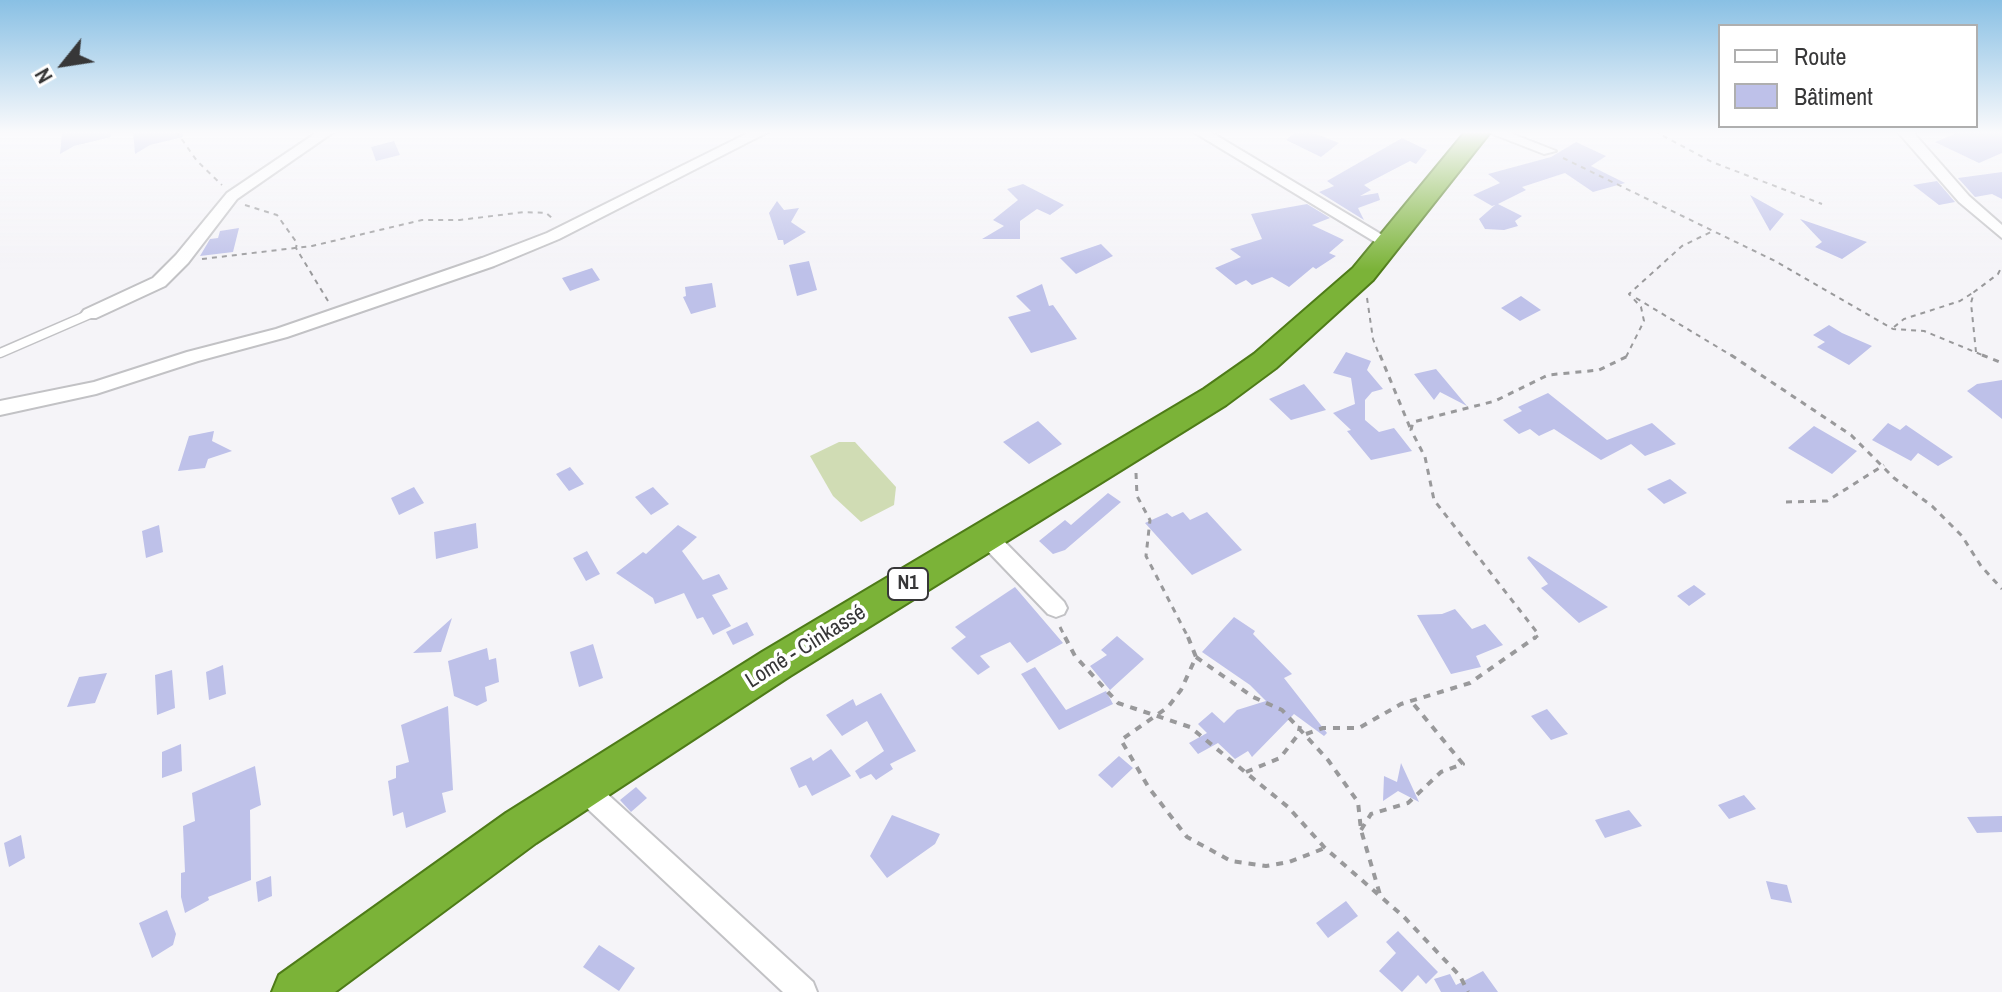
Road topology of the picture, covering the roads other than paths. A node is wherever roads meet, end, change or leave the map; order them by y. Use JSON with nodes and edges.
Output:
{"nodes":[{"id":1,"x":260,"y":177,"type":"edge"},
{"id":2,"x":670,"y":177,"type":"edge"},
{"id":3,"x":1277,"y":177,"type":"edge"},
{"id":4,"x":1440,"y":177,"type":"edge"},
{"id":5,"x":1945,"y":177,"type":"edge"},
{"id":6,"x":2002,"y":233,"type":"edge"},
{"id":7,"x":1386,"y":242,"type":"junction"},
{"id":8,"x":90,"y":314,"type":"joint"},
{"id":9,"x":0,"y":353,"type":"edge"},
{"id":10,"x":0,"y":408,"type":"edge"},
{"id":11,"x":986,"y":536,"type":"junction"},
{"id":12,"x":1056,"y":608,"type":"road end"},
{"id":13,"x":583,"y":788,"type":"junction"},
{"id":14,"x":296,"y":992,"type":"edge"},
{"id":15,"x":803,"y":992,"type":"edge"}],
"edges":[{"from":1,"to":8,"type":"street"},
{"from":2,"to":10,"type":"street"},
{"from":3,"to":7,"type":"street"},
{"from":4,"to":7,"type":"highway","name":"Lomé - Cinkassé","number":"N1"},
{"from":5,"to":6,"type":"street"},
{"from":7,"to":11,"type":"highway","name":"Lomé - Cinkassé","number":"N1"},
{"from":8,"to":9,"type":"lane"},
{"from":11,"to":12,"type":"street"},
{"from":11,"to":13,"type":"highway","name":"Lomé - Cinkassé","number":"N1"},
{"from":13,"to":14,"type":"highway","name":"Lomé - Cinkassé","number":"N1"},
{"from":13,"to":15,"type":"street"}]}
